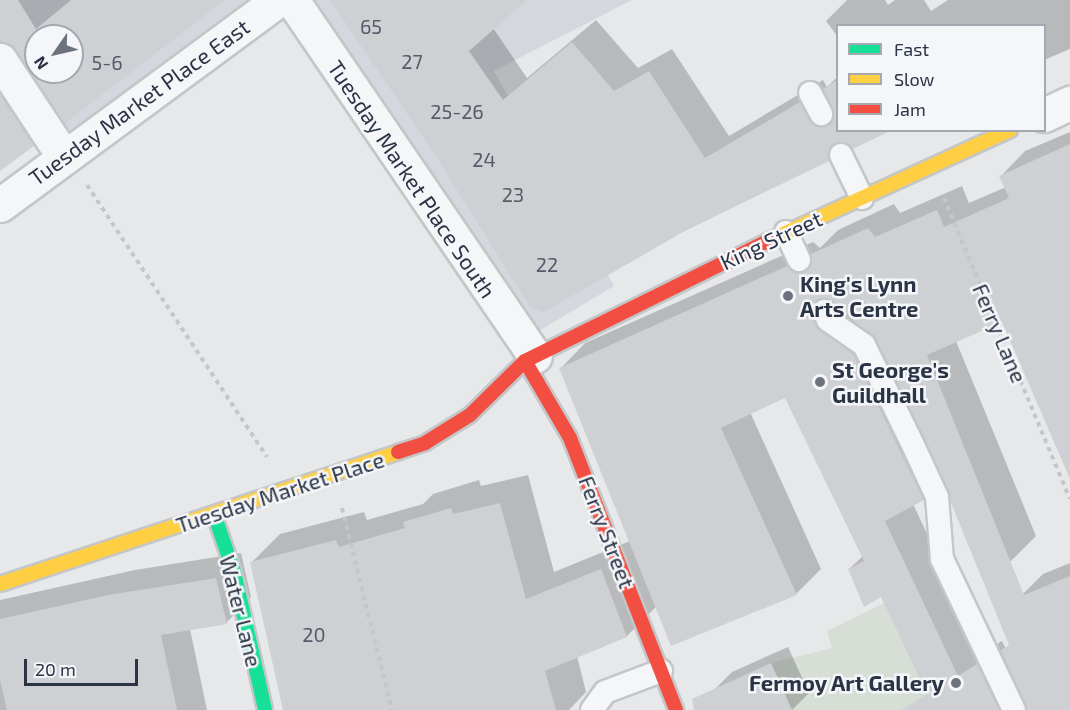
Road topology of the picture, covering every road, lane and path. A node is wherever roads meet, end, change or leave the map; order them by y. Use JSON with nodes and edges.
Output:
{"nodes":[{"id":1,"x":278,"y":0,"type":"edge"},
{"id":2,"x":292,"y":0,"type":"edge"},
{"id":3,"x":0,"y":60,"type":"edge"},
{"id":4,"x":810,"y":93,"type":"dead end"},
{"id":5,"x":1070,"y":103,"type":"edge"},
{"id":6,"x":821,"y":114,"type":"dead end"},
{"id":7,"x":1046,"y":114,"type":"edge"},
{"id":8,"x":1006,"y":132,"type":"edge"},
{"id":9,"x":841,"y":155,"type":"dead end"},
{"id":10,"x":64,"y":157,"type":"junction"},
{"id":11,"x":931,"y":167,"type":"junction"},
{"id":12,"x":862,"y":198,"type":"junction"},
{"id":13,"x":0,"y":205,"type":"edge"},
{"id":14,"x":786,"y":232,"type":"junction"},
{"id":15,"x":799,"y":260,"type":"dead end"},
{"id":16,"x":824,"y":311,"type":"dead end"},
{"id":17,"x":530,"y":358,"type":"junction"},
{"id":18,"x":334,"y":475,"type":"junction"},
{"id":19,"x":282,"y":489,"type":"junction"},
{"id":20,"x":1070,"y":499,"type":"edge"},
{"id":21,"x":214,"y":513,"type":"junction"},
{"id":22,"x":0,"y":584,"type":"edge"},
{"id":23,"x":661,"y":671,"type":"junction"},
{"id":24,"x":265,"y":710,"type":"edge"},
{"id":25,"x":392,"y":710,"type":"edge"},
{"id":26,"x":592,"y":710,"type":"edge"},
{"id":27,"x":676,"y":710,"type":"edge"},
{"id":28,"x":1014,"y":710,"type":"edge"}],
"edges":[{"from":1,"to":10,"type":"street","name":"Tuesday Market Place East"},
{"from":2,"to":17,"type":"street","name":"Tuesday Market Place South"},
{"from":3,"to":10,"type":"street"},
{"from":4,"to":6,"type":"lane"},
{"from":5,"to":7,"type":"street"},
{"from":8,"to":11,"type":"street","name":"King Street"},
{"from":9,"to":12,"type":"lane"},
{"from":10,"to":13,"type":"street","name":"Tuesday Market Place East"},
{"from":10,"to":19,"type":"path"},
{"from":11,"to":12,"type":"street","name":"King Street"},
{"from":11,"to":20,"type":"path","name":"Ferry Lane"},
{"from":12,"to":14,"type":"street","name":"King Street"},
{"from":14,"to":15,"type":"lane"},
{"from":14,"to":17,"type":"street","name":"King Street"},
{"from":16,"to":28,"type":"lane"},
{"from":17,"to":18,"type":"street","name":"Tuesday Market Place"},
{"from":17,"to":23,"type":"street","name":"Ferry Street"},
{"from":18,"to":19,"type":"street","name":"Tuesday Market Place"},
{"from":18,"to":25,"type":"path"},
{"from":19,"to":21,"type":"street","name":"Tuesday Market Place"},
{"from":21,"to":22,"type":"street","name":"Tuesday Market Place"},
{"from":21,"to":24,"type":"street","name":"Water Lane"},
{"from":23,"to":26,"type":"lane"},
{"from":23,"to":27,"type":"street","name":"Ferry Street"}]}
